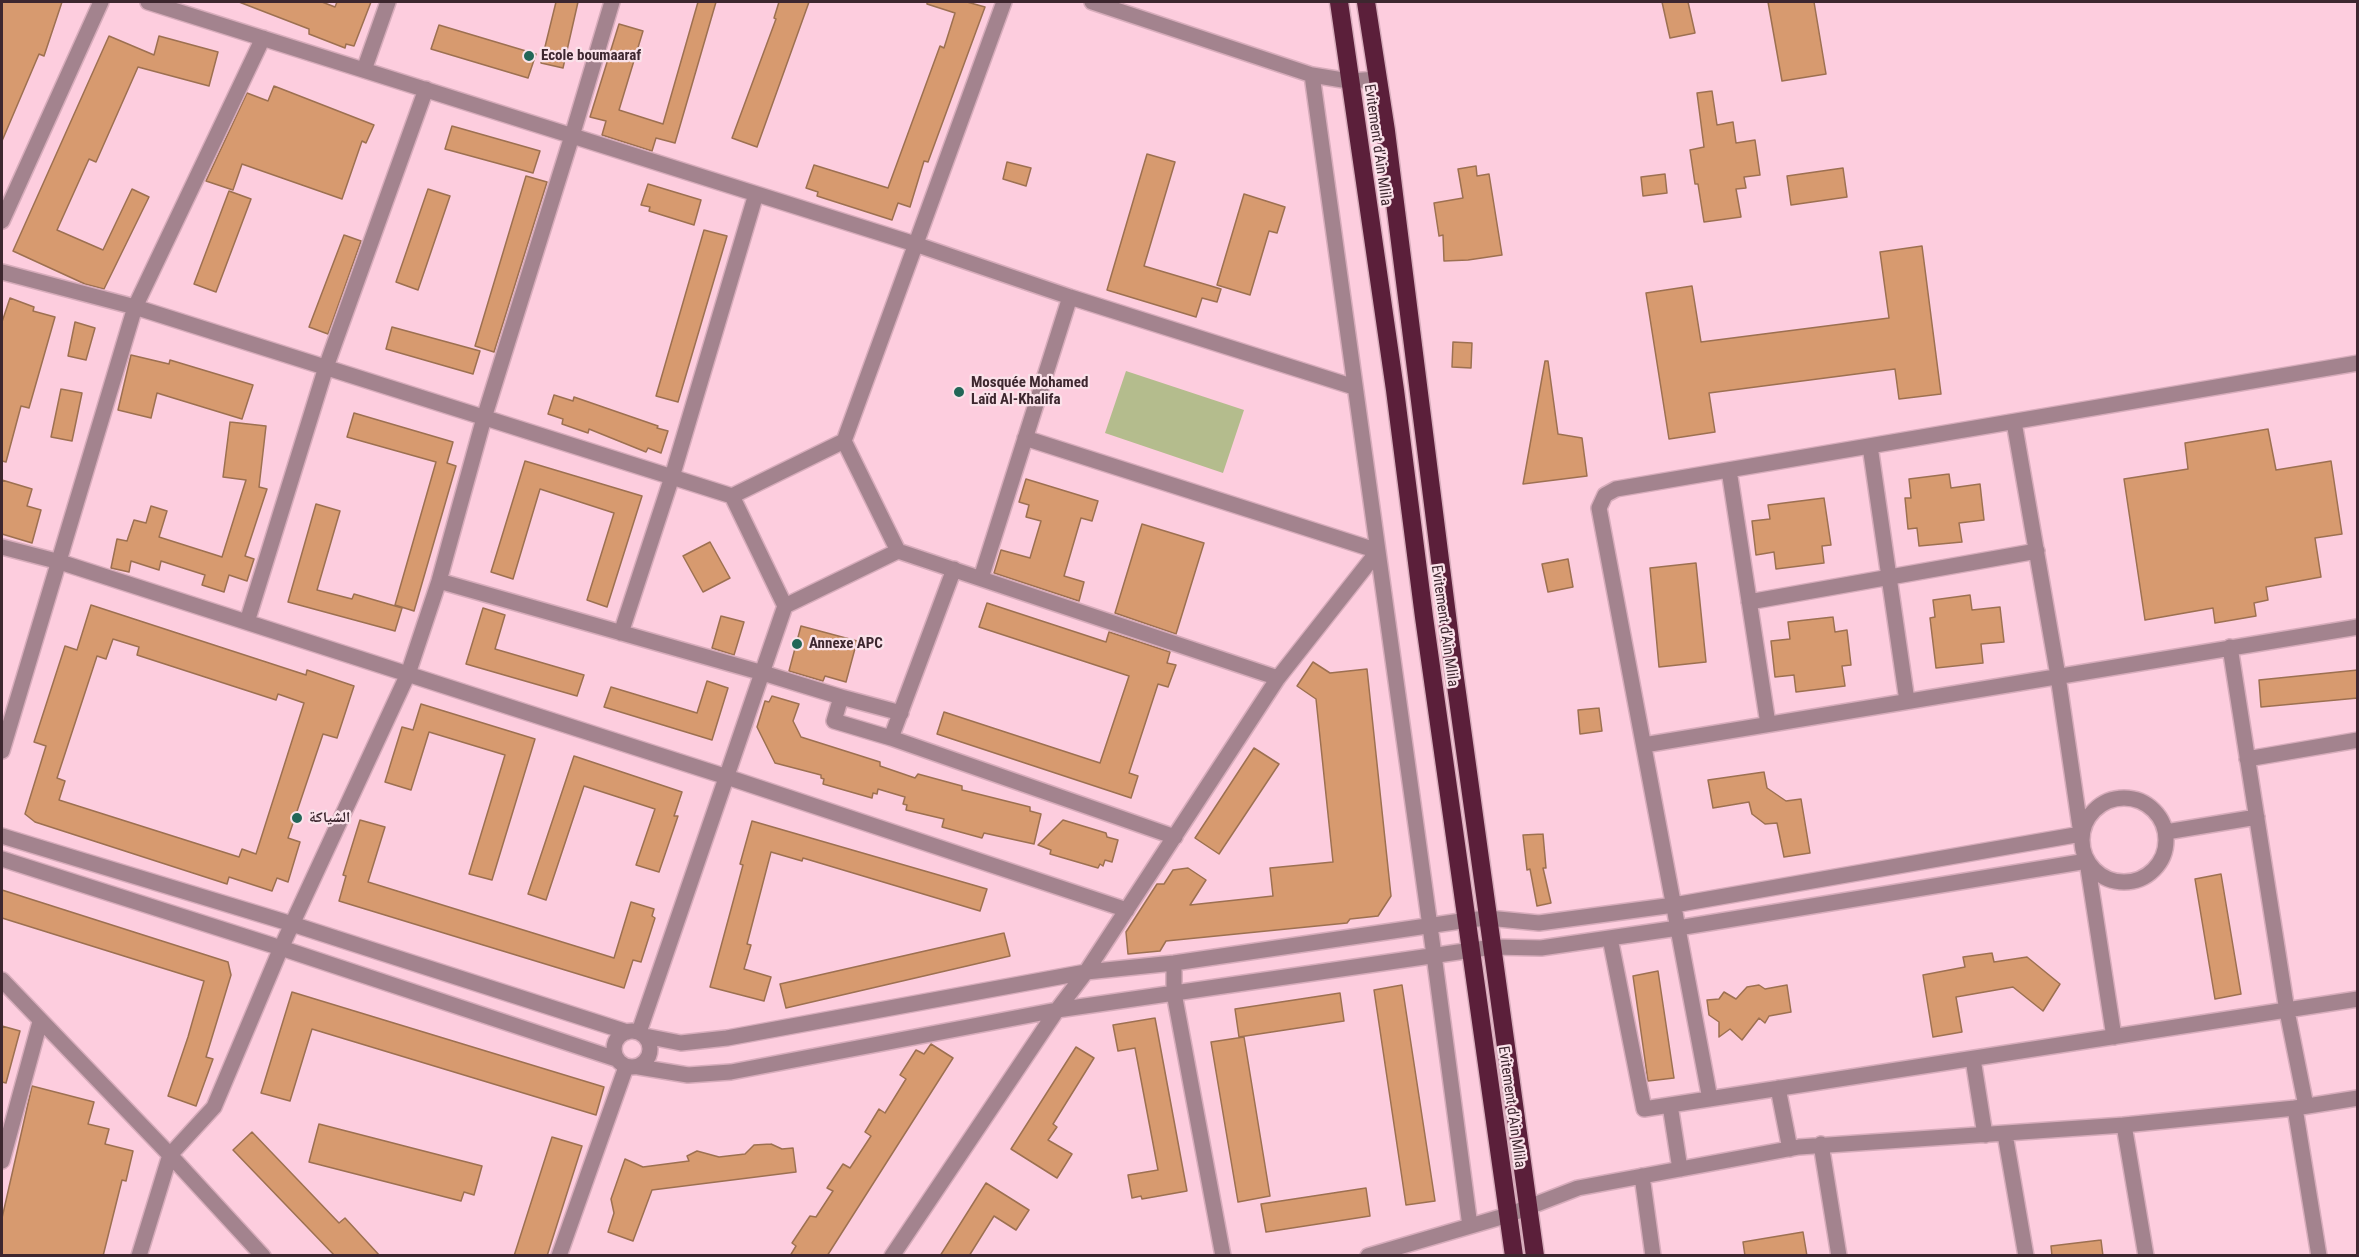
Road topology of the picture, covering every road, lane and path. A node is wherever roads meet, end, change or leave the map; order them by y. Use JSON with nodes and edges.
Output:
{"nodes":[{"id":1,"x":101,"y":2,"type":"edge"},
{"id":2,"x":148,"y":2,"type":"edge"},
{"id":3,"x":388,"y":2,"type":"edge"},
{"id":4,"x":612,"y":2,"type":"edge"},
{"id":5,"x":1004,"y":2,"type":"edge"},
{"id":6,"x":1092,"y":2,"type":"edge"},
{"id":7,"x":1339,"y":2,"type":"edge"},
{"id":8,"x":1366,"y":2,"type":"edge"},
{"id":9,"x":263,"y":38,"type":"junction"},
{"id":10,"x":364,"y":70,"type":"junction"},
{"id":11,"x":1312,"y":75,"type":"junction"},
{"id":12,"x":1378,"y":79,"type":"junction"},
{"id":13,"x":1349,"y":81,"type":"junction"},
{"id":14,"x":426,"y":89,"type":"junction"},
{"id":15,"x":572,"y":136,"type":"junction"},
{"id":16,"x":756,"y":194,"type":"junction"},
{"id":17,"x":2,"y":221,"type":"edge"},
{"id":18,"x":915,"y":244,"type":"junction"},
{"id":19,"x":2,"y":273,"type":"edge"},
{"id":20,"x":1071,"y":297,"type":"junction"},
{"id":21,"x":135,"y":307,"type":"junction"},
{"id":22,"x":2358,"y":363,"type":"edge"},
{"id":23,"x":326,"y":367,"type":"junction"},
{"id":24,"x":1354,"y":387,"type":"junction"},
{"id":25,"x":484,"y":418,"type":"junction"},
{"id":26,"x":2014,"y":422,"type":"junction"},
{"id":27,"x":1026,"y":438,"type":"junction"},
{"id":28,"x":844,"y":441,"type":"junction"},
{"id":29,"x":1870,"y":446,"type":"junction"},
{"id":30,"x":1729,"y":470,"type":"junction"},
{"id":31,"x":672,"y":477,"type":"junction"},
{"id":32,"x":732,"y":496,"type":"junction"},
{"id":33,"x":2,"y":547,"type":"edge"},
{"id":34,"x":1378,"y":550,"type":"junction"},
{"id":35,"x":898,"y":551,"type":"junction"},
{"id":36,"x":2037,"y":551,"type":"junction"},
{"id":37,"x":60,"y":562,"type":"junction"},
{"id":38,"x":954,"y":569,"type":"junction"},
{"id":39,"x":1891,"y":577,"type":"junction"},
{"id":40,"x":981,"y":578,"type":"junction"},
{"id":41,"x":439,"y":581,"type":"junction"},
{"id":42,"x":1749,"y":602,"type":"junction"},
{"id":43,"x":785,"y":606,"type":"junction"},
{"id":44,"x":248,"y":622,"type":"junction"},
{"id":45,"x":2358,"y":627,"type":"edge"},
{"id":46,"x":621,"y":633,"type":"junction"},
{"id":47,"x":2229,"y":647,"type":"junction"},
{"id":48,"x":762,"y":673,"type":"junction"},
{"id":49,"x":408,"y":674,"type":"junction"},
{"id":50,"x":2058,"y":676,"type":"junction"},
{"id":51,"x":1278,"y":678,"type":"junction"},
{"id":52,"x":841,"y":697,"type":"junction"},
{"id":53,"x":1907,"y":701,"type":"junction"},
{"id":54,"x":901,"y":713,"type":"junction"},
{"id":55,"x":1768,"y":724,"type":"junction"},
{"id":56,"x":891,"y":738,"type":"junction"},
{"id":57,"x":2358,"y":740,"type":"edge"},
{"id":58,"x":1644,"y":745,"type":"junction"},
{"id":59,"x":2,"y":751,"type":"edge"},
{"id":60,"x":2247,"y":759,"type":"junction"},
{"id":61,"x":727,"y":777,"type":"junction"},
{"id":62,"x":2257,"y":817,"type":"junction"},
{"id":63,"x":2166,"y":832,"type":"junction"},
{"id":64,"x":2081,"y":834,"type":"junction"},
{"id":65,"x":2,"y":836,"type":"edge"},
{"id":66,"x":1174,"y":837,"type":"junction"},
{"id":67,"x":2,"y":859,"type":"edge"},
{"id":68,"x":2086,"y":861,"type":"junction"},
{"id":69,"x":1674,"y":904,"type":"junction"},
{"id":70,"x":1127,"y":910,"type":"junction"},
{"id":71,"x":1488,"y":918,"type":"junction"},
{"id":72,"x":1468,"y":920,"type":"junction"},
{"id":73,"x":292,"y":924,"type":"junction"},
{"id":74,"x":1429,"y":926,"type":"junction"},
{"id":75,"x":1678,"y":928,"type":"junction"},
{"id":76,"x":1610,"y":938,"type":"junction"},
{"id":77,"x":1493,"y":947,"type":"junction"},
{"id":78,"x":281,"y":948,"type":"junction"},
{"id":79,"x":1471,"y":950,"type":"junction"},
{"id":80,"x":1434,"y":955,"type":"junction"},
{"id":81,"x":1174,"y":963,"type":"junction"},
{"id":82,"x":1086,"y":972,"type":"junction"},
{"id":83,"x":2,"y":980,"type":"edge"},
{"id":84,"x":1174,"y":993,"type":"junction"},
{"id":85,"x":2358,"y":999,"type":"edge"},
{"id":86,"x":1057,"y":1010,"type":"junction"},
{"id":87,"x":2287,"y":1011,"type":"junction"},
{"id":88,"x":40,"y":1023,"type":"junction"},
{"id":89,"x":637,"y":1033,"type":"junction"},
{"id":90,"x":2114,"y":1037,"type":"junction"},
{"id":91,"x":1973,"y":1059,"type":"junction"},
{"id":92,"x":627,"y":1064,"type":"junction"},
{"id":93,"x":1778,"y":1088,"type":"junction"},
{"id":94,"x":2358,"y":1098,"type":"edge"},
{"id":95,"x":1710,"y":1099,"type":"junction"},
{"id":96,"x":1670,"y":1105,"type":"junction"},
{"id":97,"x":2300,"y":1107,"type":"junction"},
{"id":98,"x":2124,"y":1125,"type":"junction"},
{"id":99,"x":2006,"y":1134,"type":"junction"},
{"id":100,"x":1986,"y":1135,"type":"junction"},
{"id":101,"x":1821,"y":1144,"type":"junction"},
{"id":102,"x":1790,"y":1149,"type":"junction"},
{"id":103,"x":170,"y":1155,"type":"junction"},
{"id":104,"x":2,"y":1161,"type":"edge"},
{"id":105,"x":1680,"y":1169,"type":"junction"},
{"id":106,"x":1642,"y":1176,"type":"junction"},
{"id":107,"x":1527,"y":1207,"type":"junction"},
{"id":108,"x":1508,"y":1215,"type":"junction"},
{"id":109,"x":1470,"y":1226,"type":"junction"},
{"id":110,"x":139,"y":1256,"type":"edge"},
{"id":111,"x":262,"y":1256,"type":"edge"},
{"id":112,"x":559,"y":1256,"type":"edge"},
{"id":113,"x":892,"y":1256,"type":"edge"},
{"id":114,"x":1222,"y":1256,"type":"edge"},
{"id":115,"x":1368,"y":1256,"type":"edge"},
{"id":116,"x":1514,"y":1256,"type":"edge"},
{"id":117,"x":1535,"y":1256,"type":"edge"},
{"id":118,"x":1653,"y":1256,"type":"edge"},
{"id":119,"x":1839,"y":1256,"type":"edge"},
{"id":120,"x":2026,"y":1256,"type":"edge"},
{"id":121,"x":2146,"y":1256,"type":"edge"},
{"id":122,"x":2319,"y":1256,"type":"edge"}],
"edges":[{"from":1,"to":17,"type":"street"},
{"from":2,"to":9,"type":"street"},
{"from":3,"to":10,"type":"street"},
{"from":4,"to":15,"type":"street"},
{"from":5,"to":18,"type":"street"},
{"from":6,"to":11,"type":"street"},
{"from":7,"to":13,"type":"highway","name":"Evitement d'Ain Mlila"},
{"from":8,"to":12,"type":"highway","name":"Evitement d'Ain Mlila"},
{"from":9,"to":10,"type":"street"},
{"from":9,"to":21,"type":"street"},
{"from":10,"to":14,"type":"street"},
{"from":11,"to":13,"type":"street"},
{"from":11,"to":24,"type":"street"},
{"from":12,"to":13,"type":"street"},
{"from":12,"to":71,"type":"highway","name":"Evitement d'Ain Mlila"},
{"from":13,"to":72,"type":"highway","name":"Evitement d'Ain Mlila"},
{"from":14,"to":15,"type":"street"},
{"from":14,"to":23,"type":"street"},
{"from":15,"to":16,"type":"street"},
{"from":15,"to":25,"type":"street"},
{"from":16,"to":18,"type":"street"},
{"from":16,"to":31,"type":"street"},
{"from":18,"to":20,"type":"street"},
{"from":18,"to":28,"type":"street"},
{"from":19,"to":21,"type":"street"},
{"from":20,"to":24,"type":"street"},
{"from":20,"to":27,"type":"street"},
{"from":21,"to":23,"type":"street"},
{"from":21,"to":37,"type":"street"},
{"from":22,"to":26,"type":"street"},
{"from":23,"to":25,"type":"street"},
{"from":23,"to":44,"type":"street"},
{"from":24,"to":34,"type":"street"},
{"from":25,"to":31,"type":"street"},
{"from":25,"to":41,"type":"street"},
{"from":26,"to":29,"type":"street"},
{"from":26,"to":36,"type":"street"},
{"from":27,"to":34,"type":"street"},
{"from":27,"to":40,"type":"street"},
{"from":28,"to":32,"type":"street"},
{"from":28,"to":35,"type":"street"},
{"from":29,"to":30,"type":"street"},
{"from":29,"to":39,"type":"street"},
{"from":30,"to":42,"type":"street"},
{"from":30,"to":58,"type":"street"},
{"from":31,"to":32,"type":"street"},
{"from":31,"to":46,"type":"street"},
{"from":32,"to":43,"type":"street"},
{"from":33,"to":37,"type":"street"},
{"from":34,"to":51,"type":"street"},
{"from":34,"to":74,"type":"street"},
{"from":35,"to":38,"type":"street"},
{"from":35,"to":43,"type":"street"},
{"from":36,"to":39,"type":"street"},
{"from":36,"to":50,"type":"street"},
{"from":37,"to":44,"type":"street"},
{"from":37,"to":59,"type":"street"},
{"from":38,"to":40,"type":"street"},
{"from":38,"to":54,"type":"street"},
{"from":39,"to":42,"type":"street"},
{"from":39,"to":53,"type":"street"},
{"from":40,"to":51,"type":"street"},
{"from":41,"to":46,"type":"street"},
{"from":41,"to":49,"type":"street"},
{"from":42,"to":55,"type":"street"},
{"from":43,"to":48,"type":"street"},
{"from":44,"to":49,"type":"street"},
{"from":45,"to":47,"type":"street"},
{"from":46,"to":48,"type":"street"},
{"from":47,"to":50,"type":"street"},
{"from":47,"to":60,"type":"street"},
{"from":48,"to":52,"type":"street"},
{"from":48,"to":61,"type":"street"},
{"from":49,"to":61,"type":"street"},
{"from":49,"to":73,"type":"street"},
{"from":50,"to":53,"type":"street"},
{"from":50,"to":64,"type":"street"},
{"from":51,"to":66,"type":"street"},
{"from":52,"to":54,"type":"street"},
{"from":52,"to":56,"type":"street"},
{"from":53,"to":55,"type":"street"},
{"from":54,"to":56,"type":"street"},
{"from":55,"to":58,"type":"street"},
{"from":56,"to":66,"type":"street"},
{"from":57,"to":60,"type":"street"},
{"from":58,"to":69,"type":"street"},
{"from":60,"to":62,"type":"street"},
{"from":61,"to":70,"type":"street"},
{"from":61,"to":89,"type":"street"},
{"from":62,"to":63,"type":"street"},
{"from":62,"to":87,"type":"street"},
{"from":63,"to":64,"type":"street"},
{"from":63,"to":68,"type":"street"},
{"from":64,"to":68,"type":"street"},
{"from":64,"to":69,"type":"street"},
{"from":65,"to":73,"type":"street"},
{"from":66,"to":70,"type":"street"},
{"from":67,"to":78,"type":"street"},
{"from":68,"to":75,"type":"street"},
{"from":68,"to":90,"type":"street"},
{"from":69,"to":71,"type":"street"},
{"from":69,"to":75,"type":"street"},
{"from":70,"to":82,"type":"street"},
{"from":71,"to":72,"type":"street"},
{"from":71,"to":77,"type":"highway","name":"Evitement d'Ain Mlila"},
{"from":72,"to":74,"type":"street"},
{"from":72,"to":79,"type":"highway","name":"Evitement d'Ain Mlila"},
{"from":73,"to":78,"type":"street"},
{"from":73,"to":89,"type":"street"},
{"from":74,"to":80,"type":"street"},
{"from":74,"to":81,"type":"street"},
{"from":75,"to":76,"type":"street"},
{"from":75,"to":95,"type":"street"},
{"from":76,"to":77,"type":"street"},
{"from":76,"to":96,"type":"street"},
{"from":77,"to":79,"type":"street"},
{"from":77,"to":107,"type":"highway","name":"Evitement d'Ain Mlila"},
{"from":78,"to":92,"type":"street"},
{"from":78,"to":103,"type":"street"},
{"from":79,"to":80,"type":"street"},
{"from":79,"to":108,"type":"highway","name":"Evitement d'Ain Mlila"},
{"from":80,"to":84,"type":"street"},
{"from":80,"to":109,"type":"street"},
{"from":81,"to":82,"type":"street"},
{"from":81,"to":84,"type":"street"},
{"from":82,"to":86,"type":"street"},
{"from":82,"to":89,"type":"street"},
{"from":83,"to":88,"type":"street"},
{"from":84,"to":86,"type":"street"},
{"from":84,"to":114,"type":"street"},
{"from":85,"to":87,"type":"street"},
{"from":86,"to":92,"type":"street"},
{"from":86,"to":113,"type":"street"},
{"from":87,"to":90,"type":"street"},
{"from":87,"to":97,"type":"street"},
{"from":88,"to":103,"type":"street"},
{"from":88,"to":104,"type":"street"},
{"from":89,"to":92,"type":"street"},
{"from":89,"to":92,"type":"street"},
{"from":90,"to":91,"type":"street"},
{"from":91,"to":93,"type":"street"},
{"from":91,"to":100,"type":"street"},
{"from":92,"to":112,"type":"street"},
{"from":93,"to":95,"type":"street"},
{"from":93,"to":102,"type":"street"},
{"from":94,"to":97,"type":"street"},
{"from":95,"to":96,"type":"street"},
{"from":96,"to":105,"type":"street"},
{"from":97,"to":98,"type":"street"},
{"from":97,"to":122,"type":"street"},
{"from":98,"to":99,"type":"street"},
{"from":98,"to":121,"type":"street"},
{"from":99,"to":100,"type":"street"},
{"from":99,"to":120,"type":"street"},
{"from":100,"to":101,"type":"street"},
{"from":101,"to":102,"type":"street"},
{"from":101,"to":119,"type":"street"},
{"from":102,"to":105,"type":"street"},
{"from":103,"to":110,"type":"street"},
{"from":103,"to":111,"type":"street"},
{"from":105,"to":106,"type":"street"},
{"from":106,"to":107,"type":"street"},
{"from":106,"to":118,"type":"street"},
{"from":107,"to":108,"type":"street"},
{"from":107,"to":117,"type":"highway","name":"Evitement d'Ain Mlila"},
{"from":108,"to":109,"type":"street"},
{"from":108,"to":116,"type":"highway","name":"Evitement d'Ain Mlila"},
{"from":109,"to":115,"type":"street"}]}
